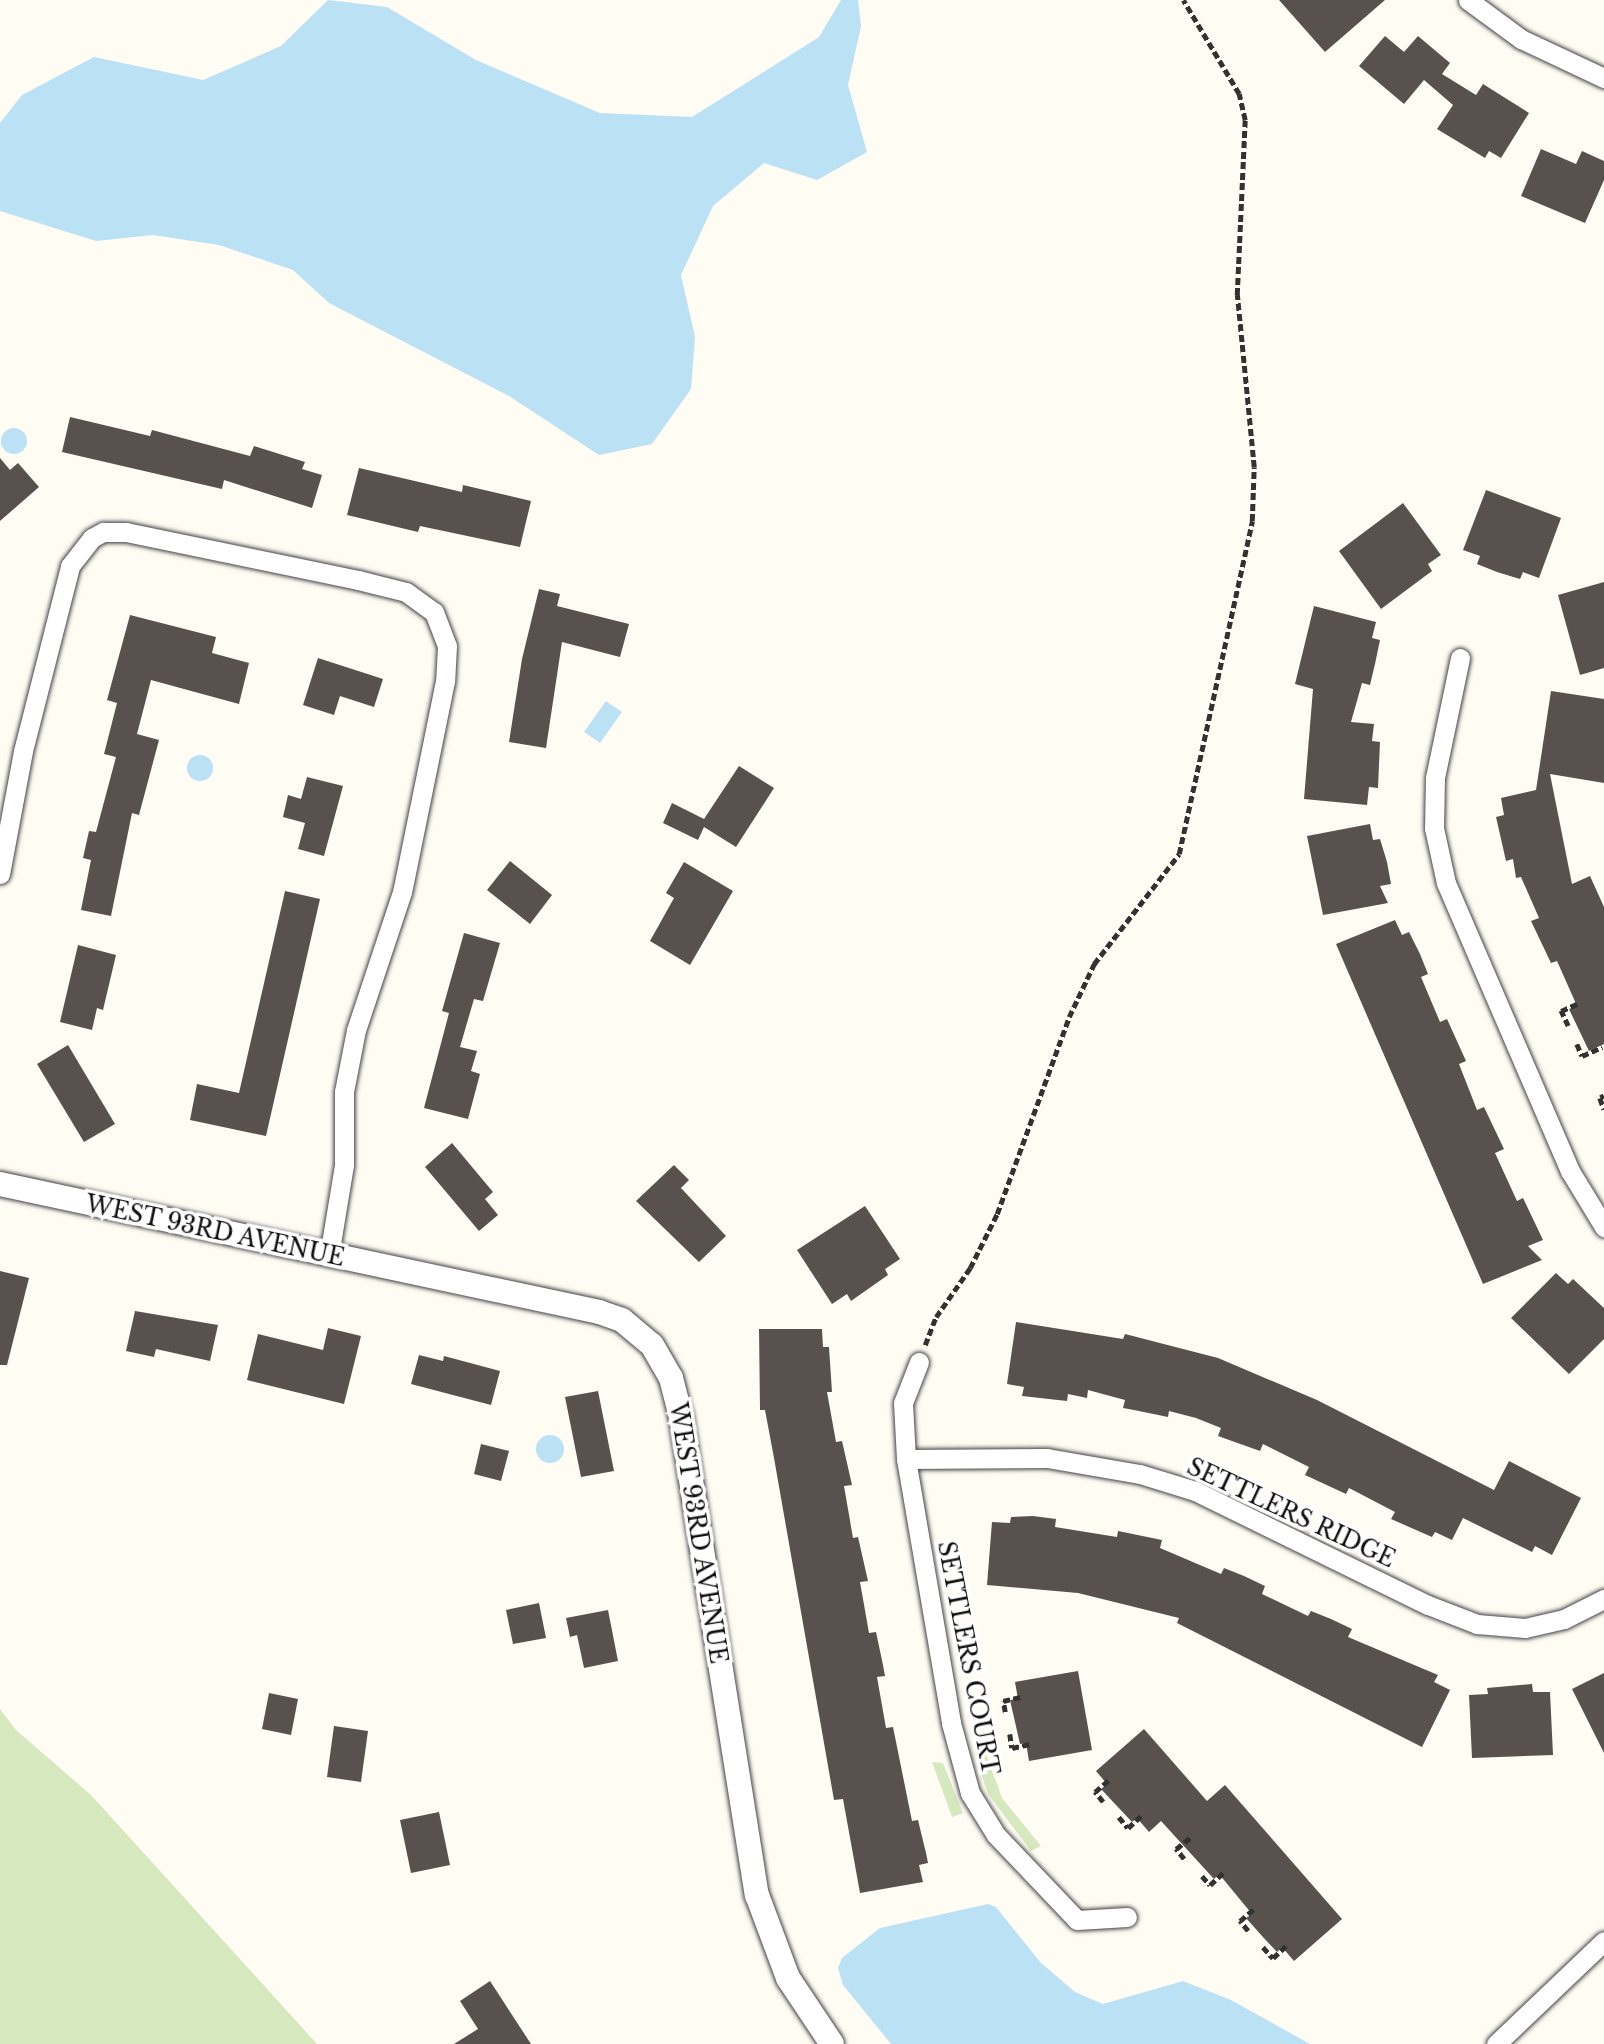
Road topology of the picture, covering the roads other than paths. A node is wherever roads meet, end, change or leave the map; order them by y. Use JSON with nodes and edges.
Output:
{"nodes":[{"id":1,"x":1468,"y":0,"type":"edge"},
{"id":2,"x":1604,"y":78,"type":"edge"},
{"id":3,"x":1460,"y":658,"type":"dead end"},
{"id":4,"x":0,"y":874,"type":"edge"},
{"id":5,"x":0,"y":1184,"type":"edge"},
{"id":6,"x":1604,"y":1227,"type":"edge"},
{"id":7,"x":329,"y":1256,"type":"junction"},
{"id":8,"x":919,"y":1362,"type":"road end"},
{"id":9,"x":906,"y":1459,"type":"junction"},
{"id":10,"x":1604,"y":1599,"type":"edge"},
{"id":11,"x":1127,"y":1917,"type":"dead end"},
{"id":12,"x":1604,"y":1941,"type":"edge"},
{"id":13,"x":832,"y":2044,"type":"edge"},
{"id":14,"x":1496,"y":2044,"type":"edge"}],
"edges":[{"from":1,"to":2,"type":"street"},
{"from":3,"to":6,"type":"street"},
{"from":4,"to":7,"type":"street"},
{"from":5,"to":7,"type":"street","name":"WEST 93RD AVENUE"},
{"from":7,"to":13,"type":"street","name":"WEST 93RD AVENUE"},
{"from":8,"to":9,"type":"street","name":"SETTLERS COURT"},
{"from":9,"to":10,"type":"street","name":"SETTLERS RIDGE"},
{"from":9,"to":11,"type":"street","name":"SETTLERS COURT"},
{"from":12,"to":14,"type":"street"}]}
